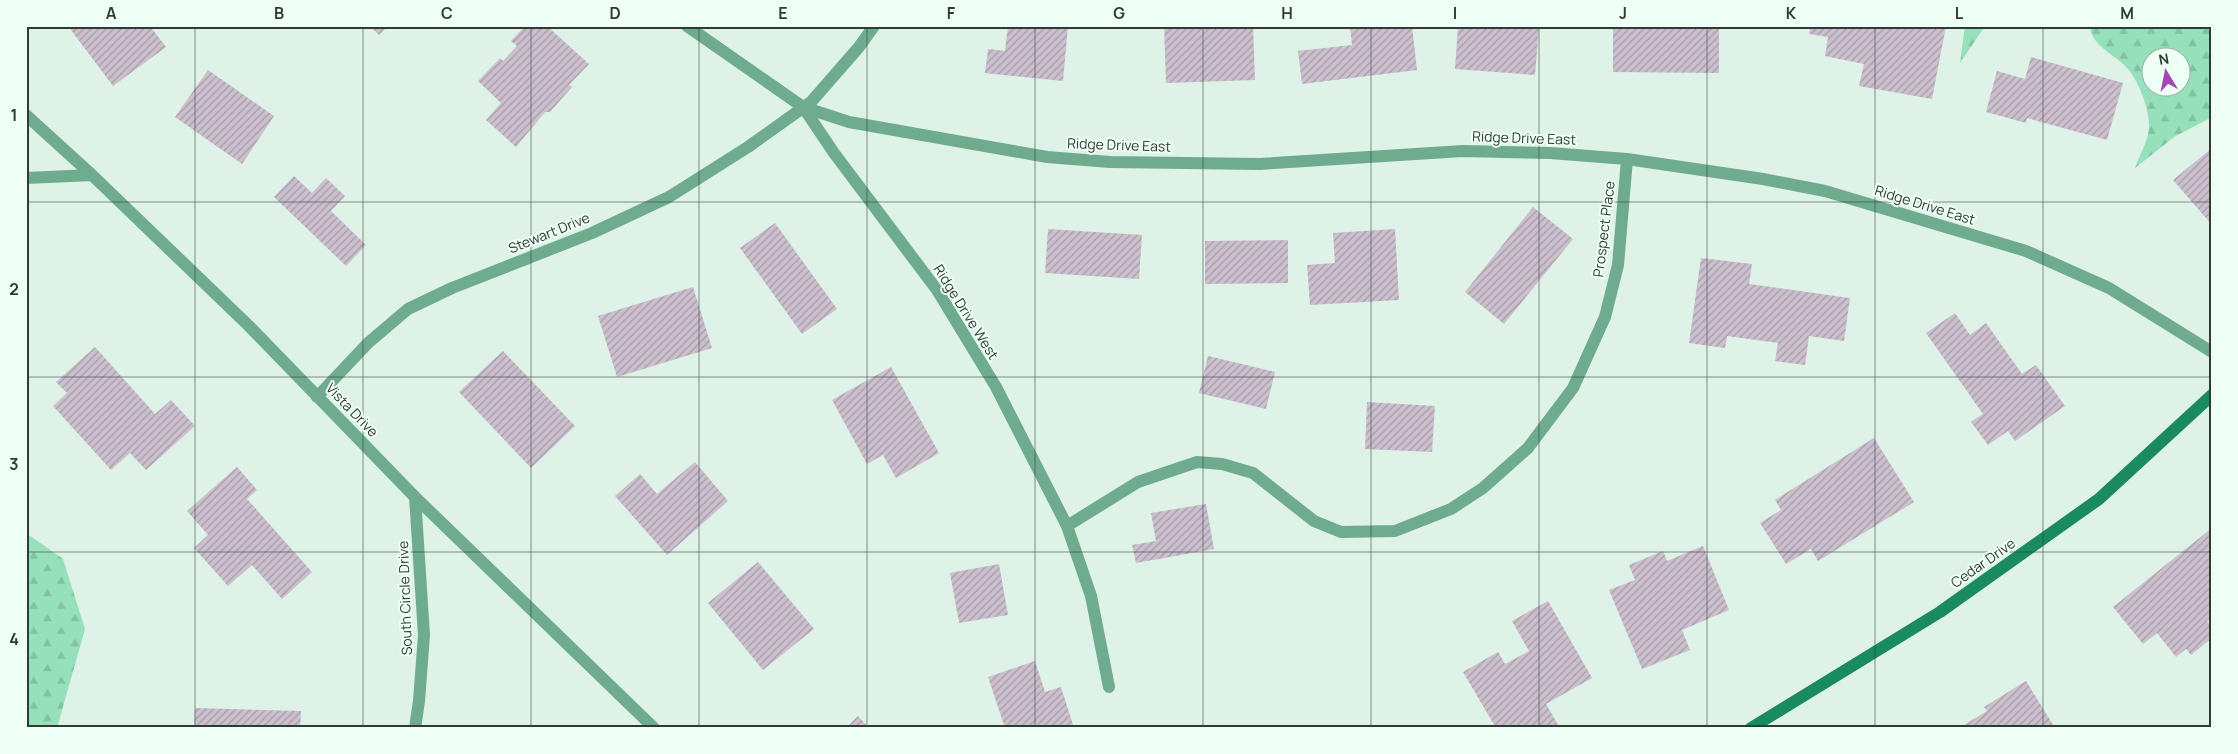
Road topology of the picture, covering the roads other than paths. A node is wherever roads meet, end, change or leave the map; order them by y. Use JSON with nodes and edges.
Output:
{"nodes":[{"id":1,"x":687,"y":26,"type":"edge"},
{"id":2,"x":874,"y":26,"type":"edge"},
{"id":3,"x":803,"y":107,"type":"junction"},
{"id":4,"x":26,"y":115,"type":"edge"},
{"id":5,"x":1627,"y":159,"type":"junction"},
{"id":6,"x":92,"y":175,"type":"junction"},
{"id":7,"x":26,"y":178,"type":"edge"},
{"id":8,"x":2212,"y":352,"type":"edge"},
{"id":9,"x":2212,"y":395,"type":"edge"},
{"id":10,"x":317,"y":397,"type":"junction"},
{"id":11,"x":415,"y":497,"type":"junction"},
{"id":12,"x":1067,"y":526,"type":"junction"},
{"id":13,"x":1109,"y":687,"type":"dead end"},
{"id":14,"x":415,"y":728,"type":"edge"},
{"id":15,"x":654,"y":728,"type":"edge"},
{"id":16,"x":1751,"y":728,"type":"edge"}],
"edges":[{"from":1,"to":3,"type":"street","name":"Ridge Drive West"},
{"from":2,"to":3,"type":"street","name":"Stewart Drive"},
{"from":3,"to":5,"type":"street","name":"Ridge Drive East"},
{"from":3,"to":10,"type":"street","name":"Stewart Drive"},
{"from":3,"to":12,"type":"street","name":"Ridge Drive West"},
{"from":4,"to":6,"type":"street","name":"Vista Drive"},
{"from":5,"to":8,"type":"street","name":"Ridge Drive East"},
{"from":5,"to":12,"type":"street","name":"Prospect Place"},
{"from":6,"to":7,"type":"street"},
{"from":6,"to":10,"type":"street","name":"Vista Drive"},
{"from":9,"to":16,"type":"street","name":"Cedar Drive"},
{"from":10,"to":11,"type":"street","name":"Vista Drive"},
{"from":11,"to":14,"type":"street","name":"South Circle Drive"},
{"from":11,"to":15,"type":"street","name":"Vista Drive"},
{"from":12,"to":13,"type":"street","name":"Ridge Drive West"}]}
